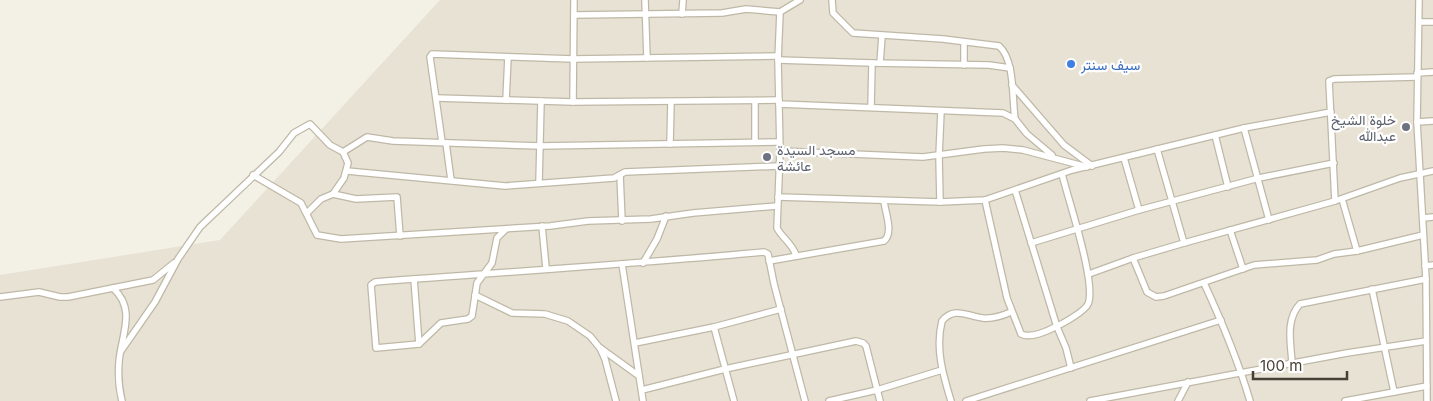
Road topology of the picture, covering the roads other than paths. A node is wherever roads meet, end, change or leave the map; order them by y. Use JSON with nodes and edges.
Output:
{"nodes":[{"id":1,"x":574,"y":0,"type":"edge"},
{"id":2,"x":645,"y":0,"type":"edge"},
{"id":3,"x":683,"y":0,"type":"edge"},
{"id":4,"x":800,"y":0,"type":"edge"},
{"id":5,"x":832,"y":0,"type":"edge"},
{"id":6,"x":1419,"y":0,"type":"edge"},
{"id":7,"x":780,"y":12,"type":"junction"},
{"id":8,"x":682,"y":14,"type":"junction"},
{"id":9,"x":574,"y":15,"type":"junction"},
{"id":10,"x":646,"y":15,"type":"junction"},
{"id":11,"x":1420,"y":22,"type":"junction"},
{"id":12,"x":1433,"y":22,"type":"edge"},
{"id":13,"x":882,"y":36,"type":"junction"},
{"id":14,"x":964,"y":42,"type":"junction"},
{"id":15,"x":508,"y":57,"type":"junction"},
{"id":16,"x":647,"y":58,"type":"junction"},
{"id":17,"x":778,"y":58,"type":"junction"},
{"id":18,"x":573,"y":59,"type":"junction"},
{"id":19,"x":880,"y":63,"type":"junction"},
{"id":20,"x":872,"y":64,"type":"junction"},
{"id":21,"x":964,"y":65,"type":"junction"},
{"id":22,"x":1010,"y":68,"type":"junction"},
{"id":23,"x":1433,"y":72,"type":"edge"},
{"id":24,"x":1417,"y":75,"type":"junction"},
{"id":25,"x":1012,"y":85,"type":"junction"},
{"id":26,"x":437,"y":98,"type":"junction"},
{"id":27,"x":506,"y":100,"type":"junction"},
{"id":28,"x":541,"y":101,"type":"junction"},
{"id":29,"x":755,"y":101,"type":"junction"},
{"id":30,"x":573,"y":102,"type":"junction"},
{"id":31,"x":671,"y":102,"type":"junction"},
{"id":32,"x":779,"y":102,"type":"junction"},
{"id":33,"x":871,"y":107,"type":"junction"},
{"id":34,"x":941,"y":111,"type":"junction"},
{"id":35,"x":1331,"y":112,"type":"junction"},
{"id":36,"x":1016,"y":119,"type":"junction"},
{"id":37,"x":1433,"y":121,"type":"edge"},
{"id":38,"x":1416,"y":122,"type":"junction"},
{"id":39,"x":1244,"y":128,"type":"junction"},
{"id":40,"x":1215,"y":135,"type":"junction"},
{"id":41,"x":444,"y":142,"type":"junction"},
{"id":42,"x":755,"y":142,"type":"junction"},
{"id":43,"x":779,"y":142,"type":"junction"},
{"id":44,"x":670,"y":144,"type":"junction"},
{"id":45,"x":540,"y":146,"type":"junction"},
{"id":46,"x":1157,"y":149,"type":"junction"},
{"id":47,"x":780,"y":151,"type":"junction"},
{"id":48,"x":343,"y":152,"type":"junction"},
{"id":49,"x":939,"y":156,"type":"junction"},
{"id":50,"x":1054,"y":157,"type":"junction"},
{"id":51,"x":1124,"y":158,"type":"junction"},
{"id":52,"x":1334,"y":163,"type":"junction"},
{"id":53,"x":779,"y":166,"type":"junction"},
{"id":54,"x":1090,"y":166,"type":"junction"},
{"id":55,"x":347,"y":171,"type":"junction"},
{"id":56,"x":1433,"y":171,"type":"edge"},
{"id":57,"x":1420,"y":172,"type":"junction"},
{"id":58,"x":1062,"y":174,"type":"junction"},
{"id":59,"x":253,"y":175,"type":"junction"},
{"id":60,"x":620,"y":175,"type":"junction"},
{"id":61,"x":1259,"y":178,"type":"junction"},
{"id":62,"x":451,"y":180,"type":"junction"},
{"id":63,"x":539,"y":183,"type":"junction"},
{"id":64,"x":1228,"y":187,"type":"junction"},
{"id":65,"x":1015,"y":190,"type":"junction"},
{"id":66,"x":333,"y":194,"type":"junction"},
{"id":67,"x":778,"y":197,"type":"junction"},
{"id":68,"x":1342,"y":199,"type":"junction"},
{"id":69,"x":985,"y":200,"type":"junction"},
{"id":70,"x":884,"y":201,"type":"junction"},
{"id":71,"x":1173,"y":201,"type":"junction"},
{"id":72,"x":940,"y":202,"type":"junction"},
{"id":73,"x":1335,"y":202,"type":"junction"},
{"id":74,"x":777,"y":206,"type":"junction"},
{"id":75,"x":1139,"y":210,"type":"junction"},
{"id":76,"x":307,"y":213,"type":"junction"},
{"id":77,"x":666,"y":216,"type":"junction"},
{"id":78,"x":1433,"y":217,"type":"edge"},
{"id":79,"x":1422,"y":218,"type":"junction"},
{"id":80,"x":1269,"y":220,"type":"junction"},
{"id":81,"x":622,"y":221,"type":"junction"},
{"id":82,"x":542,"y":226,"type":"junction"},
{"id":83,"x":506,"y":229,"type":"junction"},
{"id":84,"x":1076,"y":229,"type":"junction"},
{"id":85,"x":1230,"y":230,"type":"junction"},
{"id":86,"x":1423,"y":235,"type":"junction"},
{"id":87,"x":400,"y":236,"type":"junction"},
{"id":88,"x":1031,"y":243,"type":"junction"},
{"id":89,"x":1184,"y":243,"type":"junction"},
{"id":90,"x":1357,"y":251,"type":"junction"},
{"id":91,"x":796,"y":256,"type":"junction"},
{"id":92,"x":1133,"y":258,"type":"junction"},
{"id":93,"x":178,"y":260,"type":"junction"},
{"id":94,"x":769,"y":261,"type":"junction"},
{"id":95,"x":643,"y":263,"type":"junction"},
{"id":96,"x":622,"y":264,"type":"junction"},
{"id":97,"x":1425,"y":266,"type":"junction"},
{"id":98,"x":1433,"y":266,"type":"edge"},
{"id":99,"x":546,"y":268,"type":"junction"},
{"id":100,"x":1243,"y":269,"type":"junction"},
{"id":101,"x":484,"y":273,"type":"junction"},
{"id":102,"x":1089,"y":274,"type":"junction"},
{"id":103,"x":414,"y":279,"type":"junction"},
{"id":104,"x":1426,"y":279,"type":"junction"},
{"id":105,"x":1204,"y":283,"type":"junction"},
{"id":106,"x":113,"y":288,"type":"junction"},
{"id":107,"x":1372,"y":289,"type":"junction"},
{"id":108,"x":475,"y":295,"type":"junction"},
{"id":109,"x":0,"y":297,"type":"edge"},
{"id":110,"x":781,"y":310,"type":"junction"},
{"id":111,"x":1011,"y":312,"type":"junction"},
{"id":112,"x":1433,"y":313,"type":"edge"},
{"id":113,"x":1426,"y":314,"type":"junction"},
{"id":114,"x":1221,"y":320,"type":"junction"},
{"id":115,"x":714,"y":326,"type":"junction"},
{"id":116,"x":1056,"y":326,"type":"junction"},
{"id":117,"x":1426,"y":341,"type":"junction"},
{"id":118,"x":635,"y":343,"type":"junction"},
{"id":119,"x":419,"y":344,"type":"junction"},
{"id":120,"x":599,"y":347,"type":"junction"},
{"id":121,"x":1384,"y":347,"type":"junction"},
{"id":122,"x":121,"y":351,"type":"junction"},
{"id":123,"x":793,"y":356,"type":"junction"},
{"id":124,"x":1292,"y":363,"type":"junction"},
{"id":125,"x":1430,"y":363,"type":"edge"},
{"id":126,"x":1071,"y":368,"type":"junction"},
{"id":127,"x":725,"y":369,"type":"junction"},
{"id":128,"x":942,"y":370,"type":"junction"},
{"id":129,"x":1242,"y":372,"type":"junction"},
{"id":130,"x":639,"y":376,"type":"junction"},
{"id":131,"x":1188,"y":382,"type":"junction"},
{"id":132,"x":1427,"y":386,"type":"junction"},
{"id":133,"x":642,"y":390,"type":"junction"},
{"id":134,"x":877,"y":390,"type":"junction"},
{"id":135,"x":1394,"y":392,"type":"junction"},
{"id":136,"x":122,"y":401,"type":"edge"},
{"id":137,"x":616,"y":401,"type":"edge"},
{"id":138,"x":643,"y":401,"type":"edge"},
{"id":139,"x":734,"y":401,"type":"edge"},
{"id":140,"x":805,"y":401,"type":"edge"},
{"id":141,"x":829,"y":401,"type":"edge"},
{"id":142,"x":880,"y":401,"type":"edge"},
{"id":143,"x":951,"y":401,"type":"edge"},
{"id":144,"x":966,"y":401,"type":"edge"},
{"id":145,"x":1090,"y":401,"type":"edge"},
{"id":146,"x":1178,"y":401,"type":"edge"},
{"id":147,"x":1250,"y":401,"type":"edge"},
{"id":148,"x":1345,"y":401,"type":"edge"},
{"id":149,"x":1427,"y":401,"type":"edge"}],
"edges":[{"from":1,"to":9,"type":"street"},
{"from":2,"to":10,"type":"street"},
{"from":3,"to":8,"type":"street"},
{"from":4,"to":7,"type":"street"},
{"from":5,"to":13,"type":"street"},
{"from":6,"to":11,"type":"street"},
{"from":7,"to":8,"type":"street"},
{"from":7,"to":17,"type":"street"},
{"from":8,"to":10,"type":"street"},
{"from":9,"to":10,"type":"street"},
{"from":9,"to":18,"type":"street"},
{"from":10,"to":16,"type":"street"},
{"from":11,"to":12,"type":"street"},
{"from":11,"to":24,"type":"street"},
{"from":13,"to":14,"type":"street"},
{"from":13,"to":19,"type":"street"},
{"from":14,"to":21,"type":"street"},
{"from":14,"to":22,"type":"street"},
{"from":15,"to":18,"type":"street"},
{"from":15,"to":26,"type":"street"},
{"from":15,"to":27,"type":"street"},
{"from":16,"to":17,"type":"street"},
{"from":16,"to":18,"type":"street"},
{"from":17,"to":20,"type":"street"},
{"from":17,"to":32,"type":"street"},
{"from":18,"to":30,"type":"street"},
{"from":19,"to":20,"type":"street"},
{"from":19,"to":21,"type":"street"},
{"from":20,"to":33,"type":"street"},
{"from":21,"to":22,"type":"street"},
{"from":22,"to":25,"type":"street"},
{"from":23,"to":24,"type":"street"},
{"from":24,"to":35,"type":"street"},
{"from":24,"to":38,"type":"street"},
{"from":25,"to":36,"type":"street"},
{"from":25,"to":54,"type":"street"},
{"from":26,"to":27,"type":"street"},
{"from":26,"to":41,"type":"street"},
{"from":27,"to":28,"type":"street"},
{"from":28,"to":30,"type":"street"},
{"from":28,"to":45,"type":"street"},
{"from":29,"to":31,"type":"street"},
{"from":29,"to":32,"type":"street"},
{"from":29,"to":42,"type":"street"},
{"from":30,"to":31,"type":"street"},
{"from":31,"to":44,"type":"street"},
{"from":32,"to":33,"type":"street"},
{"from":32,"to":43,"type":"street"},
{"from":33,"to":34,"type":"street"},
{"from":34,"to":36,"type":"street"},
{"from":34,"to":49,"type":"street"},
{"from":35,"to":39,"type":"street"},
{"from":35,"to":52,"type":"street"},
{"from":36,"to":50,"type":"street"},
{"from":37,"to":38,"type":"street"},
{"from":38,"to":57,"type":"street"},
{"from":39,"to":40,"type":"street"},
{"from":39,"to":61,"type":"street"},
{"from":40,"to":46,"type":"street"},
{"from":40,"to":64,"type":"street"},
{"from":41,"to":45,"type":"street"},
{"from":41,"to":48,"type":"street"},
{"from":41,"to":62,"type":"street"},
{"from":42,"to":43,"type":"street"},
{"from":42,"to":44,"type":"street"},
{"from":43,"to":47,"type":"street"},
{"from":44,"to":45,"type":"street"},
{"from":45,"to":63,"type":"street"},
{"from":46,"to":51,"type":"street"},
{"from":46,"to":71,"type":"street"},
{"from":47,"to":49,"type":"street"},
{"from":47,"to":53,"type":"street"},
{"from":48,"to":55,"type":"street"},
{"from":48,"to":59,"type":"street"},
{"from":49,"to":50,"type":"street"},
{"from":49,"to":72,"type":"street"},
{"from":50,"to":54,"type":"street"},
{"from":51,"to":54,"type":"street"},
{"from":51,"to":75,"type":"street"},
{"from":52,"to":61,"type":"street"},
{"from":52,"to":73,"type":"street"},
{"from":53,"to":60,"type":"street"},
{"from":53,"to":67,"type":"street"},
{"from":54,"to":58,"type":"street"},
{"from":55,"to":62,"type":"street"},
{"from":55,"to":66,"type":"street"},
{"from":56,"to":57,"type":"street"},
{"from":57,"to":68,"type":"street"},
{"from":57,"to":79,"type":"street"},
{"from":58,"to":65,"type":"street"},
{"from":58,"to":84,"type":"street"},
{"from":59,"to":76,"type":"street"},
{"from":59,"to":93,"type":"street"},
{"from":60,"to":63,"type":"street"},
{"from":60,"to":81,"type":"street"},
{"from":61,"to":64,"type":"street"},
{"from":61,"to":80,"type":"street"},
{"from":62,"to":63,"type":"street"},
{"from":64,"to":71,"type":"street"},
{"from":65,"to":69,"type":"street"},
{"from":65,"to":88,"type":"street"},
{"from":66,"to":76,"type":"street"},
{"from":66,"to":87,"type":"street"},
{"from":67,"to":70,"type":"street"},
{"from":67,"to":74,"type":"street"},
{"from":68,"to":73,"type":"street"},
{"from":68,"to":90,"type":"street"},
{"from":69,"to":72,"type":"street"},
{"from":69,"to":111,"type":"street"},
{"from":70,"to":72,"type":"street"},
{"from":70,"to":91,"type":"street"},
{"from":71,"to":75,"type":"street"},
{"from":71,"to":89,"type":"street"},
{"from":73,"to":80,"type":"street"},
{"from":74,"to":77,"type":"street"},
{"from":74,"to":91,"type":"street"},
{"from":75,"to":84,"type":"street"},
{"from":76,"to":87,"type":"street"},
{"from":77,"to":81,"type":"street"},
{"from":77,"to":95,"type":"street"},
{"from":78,"to":79,"type":"street"},
{"from":79,"to":86,"type":"street"},
{"from":80,"to":85,"type":"street"},
{"from":81,"to":82,"type":"street"},
{"from":82,"to":83,"type":"street"},
{"from":82,"to":99,"type":"street"},
{"from":83,"to":87,"type":"street"},
{"from":83,"to":101,"type":"street"},
{"from":84,"to":88,"type":"street"},
{"from":84,"to":102,"type":"street"},
{"from":85,"to":89,"type":"street"},
{"from":85,"to":100,"type":"street"},
{"from":86,"to":90,"type":"street"},
{"from":86,"to":97,"type":"street"},
{"from":88,"to":116,"type":"street"},
{"from":89,"to":92,"type":"street"},
{"from":90,"to":100,"type":"street"},
{"from":91,"to":94,"type":"street"},
{"from":92,"to":102,"type":"street"},
{"from":92,"to":105,"type":"street"},
{"from":93,"to":106,"type":"street"},
{"from":93,"to":122,"type":"street"},
{"from":94,"to":95,"type":"street"},
{"from":94,"to":110,"type":"street"},
{"from":95,"to":96,"type":"street"},
{"from":96,"to":99,"type":"street"},
{"from":96,"to":118,"type":"street"},
{"from":97,"to":98,"type":"street"},
{"from":97,"to":104,"type":"street"},
{"from":99,"to":101,"type":"street"},
{"from":100,"to":105,"type":"street"},
{"from":101,"to":103,"type":"street"},
{"from":101,"to":108,"type":"street"},
{"from":102,"to":116,"type":"street"},
{"from":103,"to":119,"type":"street"},
{"from":103,"to":119,"type":"street"},
{"from":104,"to":107,"type":"street"},
{"from":104,"to":113,"type":"street"},
{"from":105,"to":114,"type":"street"},
{"from":106,"to":109,"type":"street"},
{"from":106,"to":122,"type":"street"},
{"from":107,"to":121,"type":"street"},
{"from":107,"to":124,"type":"street"},
{"from":108,"to":119,"type":"street"},
{"from":108,"to":120,"type":"street"},
{"from":110,"to":115,"type":"street"},
{"from":110,"to":123,"type":"street"},
{"from":111,"to":116,"type":"street"},
{"from":111,"to":128,"type":"street"},
{"from":112,"to":113,"type":"street"},
{"from":113,"to":117,"type":"street"},
{"from":114,"to":126,"type":"street"},
{"from":114,"to":129,"type":"street"},
{"from":115,"to":118,"type":"street"},
{"from":115,"to":127,"type":"street"},
{"from":116,"to":126,"type":"street"},
{"from":117,"to":121,"type":"street"},
{"from":117,"to":125,"type":"street"},
{"from":118,"to":130,"type":"street"},
{"from":120,"to":130,"type":"street"},
{"from":120,"to":137,"type":"street"},
{"from":121,"to":124,"type":"street"},
{"from":121,"to":135,"type":"street"},
{"from":122,"to":136,"type":"street"},
{"from":123,"to":127,"type":"street"},
{"from":123,"to":134,"type":"street"},
{"from":123,"to":140,"type":"street"},
{"from":124,"to":129,"type":"street"},
{"from":125,"to":132,"type":"street"},
{"from":126,"to":144,"type":"street"},
{"from":127,"to":133,"type":"street"},
{"from":127,"to":139,"type":"street"},
{"from":128,"to":134,"type":"street"},
{"from":128,"to":143,"type":"street"},
{"from":129,"to":131,"type":"street"},
{"from":129,"to":147,"type":"street"},
{"from":130,"to":133,"type":"street"},
{"from":131,"to":145,"type":"street"},
{"from":131,"to":146,"type":"street"},
{"from":132,"to":135,"type":"street"},
{"from":132,"to":149,"type":"street"},
{"from":133,"to":138,"type":"street"},
{"from":134,"to":141,"type":"street"},
{"from":134,"to":142,"type":"street"},
{"from":135,"to":148,"type":"street"}]}
